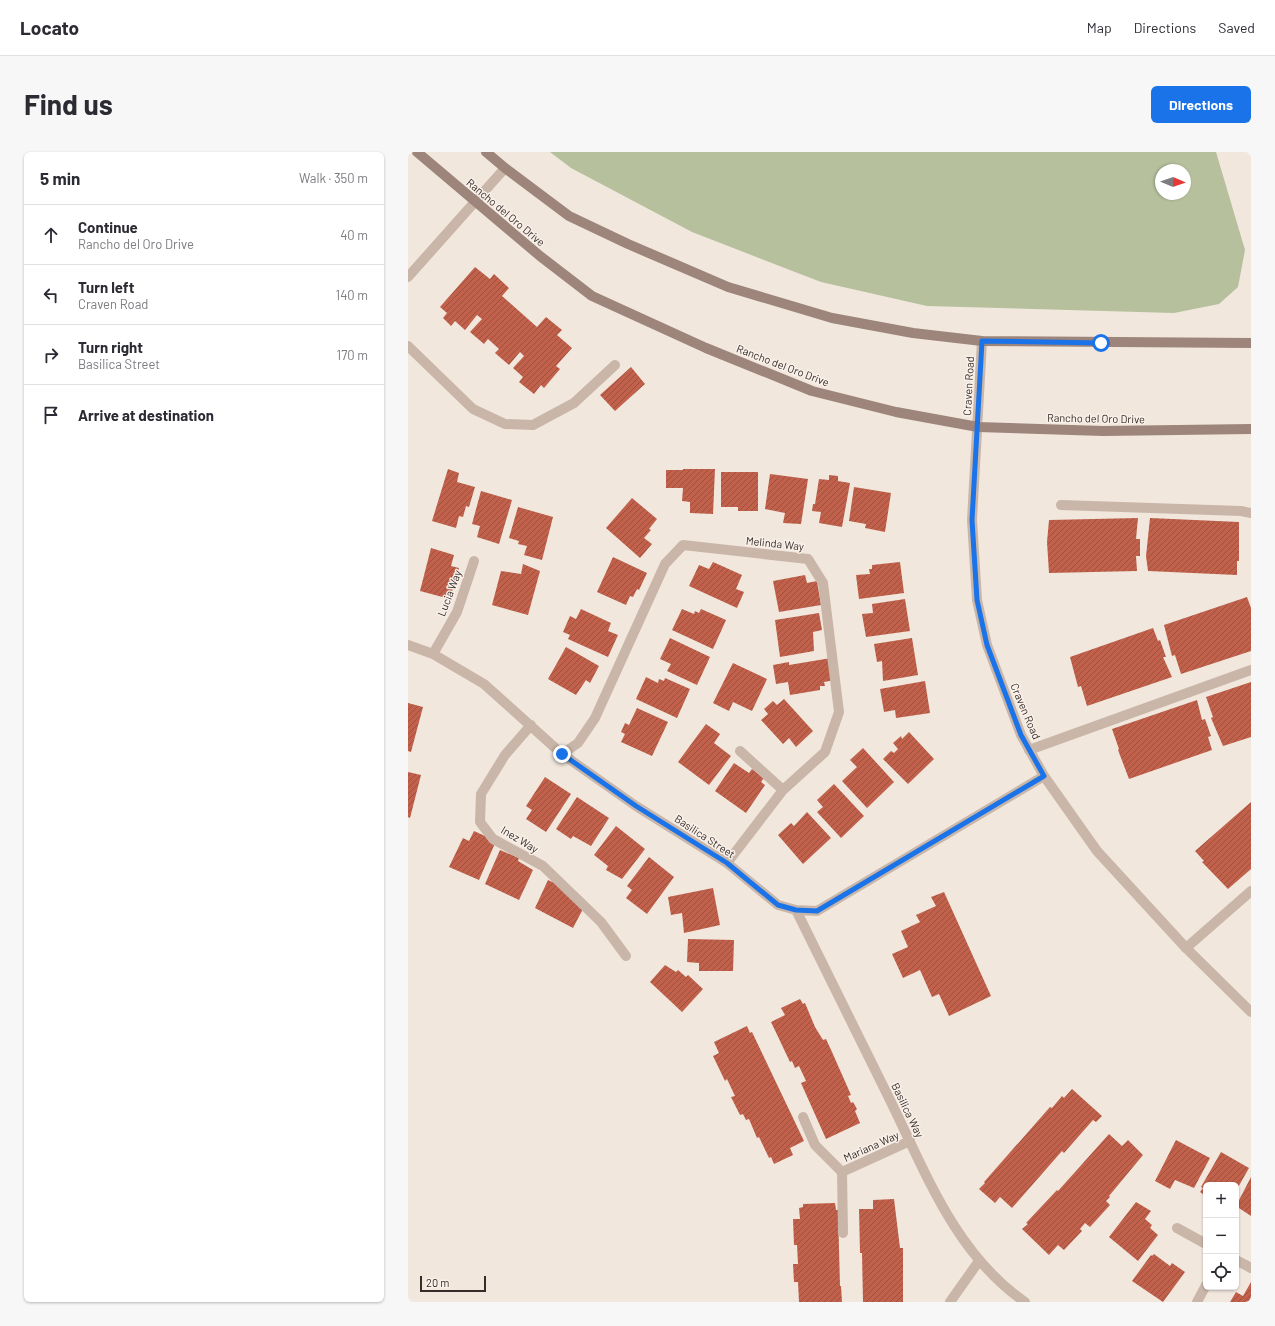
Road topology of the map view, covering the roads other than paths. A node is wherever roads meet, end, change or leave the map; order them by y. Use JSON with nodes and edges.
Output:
{"nodes":[{"id":1,"x":417,"y":152,"type":"edge"},
{"id":2,"x":486,"y":152,"type":"edge"},
{"id":3,"x":505,"y":168,"type":"junction"},
{"id":4,"x":476,"y":201,"type":"junction"},
{"id":5,"x":408,"y":277,"type":"edge"},
{"id":6,"x":982,"y":341,"type":"junction"},
{"id":7,"x":1251,"y":344,"type":"edge"},
{"id":8,"x":408,"y":346,"type":"edge"},
{"id":9,"x":614,"y":365,"type":"dead end"},
{"id":10,"x":978,"y":427,"type":"junction"},
{"id":11,"x":1251,"y":429,"type":"edge"},
{"id":12,"x":1061,"y":505,"type":"dead end"},
{"id":13,"x":1251,"y":513,"type":"edge"},
{"id":14,"x":474,"y":562,"type":"dead end"},
{"id":15,"x":408,"y":645,"type":"edge"},
{"id":16,"x":433,"y":654,"type":"junction"},
{"id":17,"x":1251,"y":670,"type":"edge"},
{"id":18,"x":531,"y":725,"type":"junction"},
{"id":19,"x":1029,"y":750,"type":"junction"},
{"id":20,"x":740,"y":751,"type":"dead end"},
{"id":21,"x":562,"y":754,"type":"junction"},
{"id":22,"x":1044,"y":776,"type":"junction"},
{"id":23,"x":784,"y":790,"type":"junction"},
{"id":24,"x":727,"y":863,"type":"junction"},
{"id":25,"x":1251,"y":891,"type":"edge"},
{"id":26,"x":796,"y":910,"type":"junction"},
{"id":27,"x":1186,"y":948,"type":"junction"},
{"id":28,"x":626,"y":956,"type":"dead end"},
{"id":29,"x":1251,"y":1012,"type":"edge"},
{"id":30,"x":803,"y":1117,"type":"dead end"},
{"id":31,"x":910,"y":1141,"type":"junction"},
{"id":32,"x":842,"y":1172,"type":"junction"},
{"id":33,"x":1177,"y":1228,"type":"dead end"},
{"id":34,"x":843,"y":1233,"type":"dead end"},
{"id":35,"x":1203,"y":1242,"type":"edge"},
{"id":36,"x":979,"y":1261,"type":"junction"},
{"id":37,"x":1239,"y":1262,"type":"edge"},
{"id":38,"x":1251,"y":1268,"type":"edge"},
{"id":39,"x":1203,"y":1290,"type":"edge"},
{"id":40,"x":950,"y":1302,"type":"edge"},
{"id":41,"x":1025,"y":1302,"type":"edge"},
{"id":42,"x":1197,"y":1302,"type":"edge"}],
"edges":[{"from":1,"to":4,"type":"main road","name":"Rancho del Oro Drive"},
{"from":2,"to":3,"type":"main road"},
{"from":3,"to":4,"type":"street"},
{"from":3,"to":6,"type":"main road"},
{"from":4,"to":5,"type":"street"},
{"from":4,"to":10,"type":"main road","name":"Rancho del Oro Drive"},
{"from":6,"to":7,"type":"main road"},
{"from":6,"to":10,"type":"street","name":"Craven Road"},
{"from":8,"to":9,"type":"street"},
{"from":10,"to":11,"type":"main road","name":"Rancho del Oro Drive"},
{"from":10,"to":19,"type":"street","name":"Craven Road"},
{"from":12,"to":13,"type":"street"},
{"from":14,"to":16,"type":"street","name":"Lucia Way"},
{"from":15,"to":16,"type":"street","name":"Basilica Street"},
{"from":16,"to":18,"type":"street","name":"Basilica Street"},
{"from":17,"to":19,"type":"street"},
{"from":18,"to":21,"type":"street","name":"Basilica Street"},
{"from":18,"to":28,"type":"street","name":"Inez Way"},
{"from":19,"to":22,"type":"street","name":"Craven Road"},
{"from":20,"to":23,"type":"street"},
{"from":21,"to":23,"type":"street","name":"Melinda Way"},
{"from":21,"to":24,"type":"street","name":"Basilica Street"},
{"from":22,"to":26,"type":"street","name":"Basilica Street"},
{"from":22,"to":27,"type":"street","name":"Craven Road"},
{"from":23,"to":24,"type":"street","name":"Melinda Way"},
{"from":24,"to":26,"type":"street","name":"Basilica Street"},
{"from":25,"to":27,"type":"street"},
{"from":26,"to":31,"type":"street","name":"Basilica Way"},
{"from":27,"to":29,"type":"street","name":"Craven Road"},
{"from":30,"to":32,"type":"street"},
{"from":31,"to":32,"type":"street","name":"Mariana Way"},
{"from":31,"to":36,"type":"street","name":"Basilica Way"},
{"from":32,"to":34,"type":"street"},
{"from":33,"to":35,"type":"street"},
{"from":36,"to":40,"type":"street"},
{"from":36,"to":41,"type":"street","name":"Basilica Way"},
{"from":37,"to":38,"type":"street"},
{"from":39,"to":42,"type":"street"}]}
